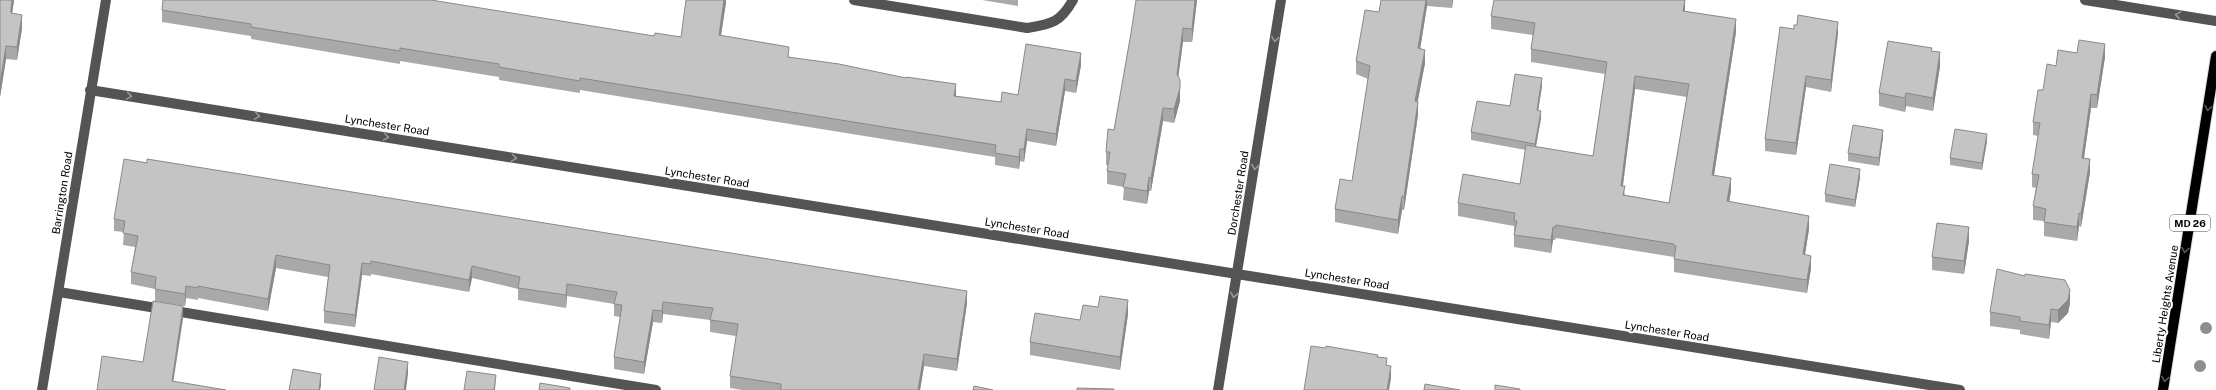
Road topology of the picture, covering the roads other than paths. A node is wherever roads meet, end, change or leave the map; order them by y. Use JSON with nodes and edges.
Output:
{"nodes":[{"id":1,"x":106,"y":0,"type":"edge"},
{"id":2,"x":854,"y":0,"type":"edge"},
{"id":3,"x":1073,"y":0,"type":"edge"},
{"id":4,"x":1282,"y":0,"type":"edge"},
{"id":5,"x":2085,"y":0,"type":"edge"},
{"id":6,"x":2216,"y":21,"type":"edge"},
{"id":7,"x":2216,"y":56,"type":"edge"},
{"id":8,"x":90,"y":90,"type":"junction"},
{"id":9,"x":1237,"y":274,"type":"junction"},
{"id":10,"x":59,"y":292,"type":"junction"},
{"id":11,"x":42,"y":390,"type":"edge"},
{"id":12,"x":656,"y":390,"type":"edge"},
{"id":13,"x":1218,"y":390,"type":"edge"},
{"id":14,"x":1960,"y":390,"type":"edge"},
{"id":15,"x":2163,"y":390,"type":"edge"}],
"edges":[{"from":1,"to":8,"type":"street","name":"Barrington Road"},
{"from":2,"to":3,"type":"street"},
{"from":4,"to":9,"type":"street","name":"Dorchester Road","one_way":true},
{"from":6,"to":5,"type":"street","one_way":true},
{"from":7,"to":15,"type":"main road","name":"Liberty Heights Avenue","number":"MD 26","one_way":true},
{"from":8,"to":9,"type":"street","name":"Lynchester Road","one_way":true},
{"from":8,"to":10,"type":"street","name":"Barrington Road"},
{"from":9,"to":13,"type":"street","name":"Dorchester Road","one_way":true},
{"from":9,"to":14,"type":"street","name":"Lynchester Road"},
{"from":10,"to":11,"type":"street","name":"Barrington Road"},
{"from":10,"to":12,"type":"street"}]}
